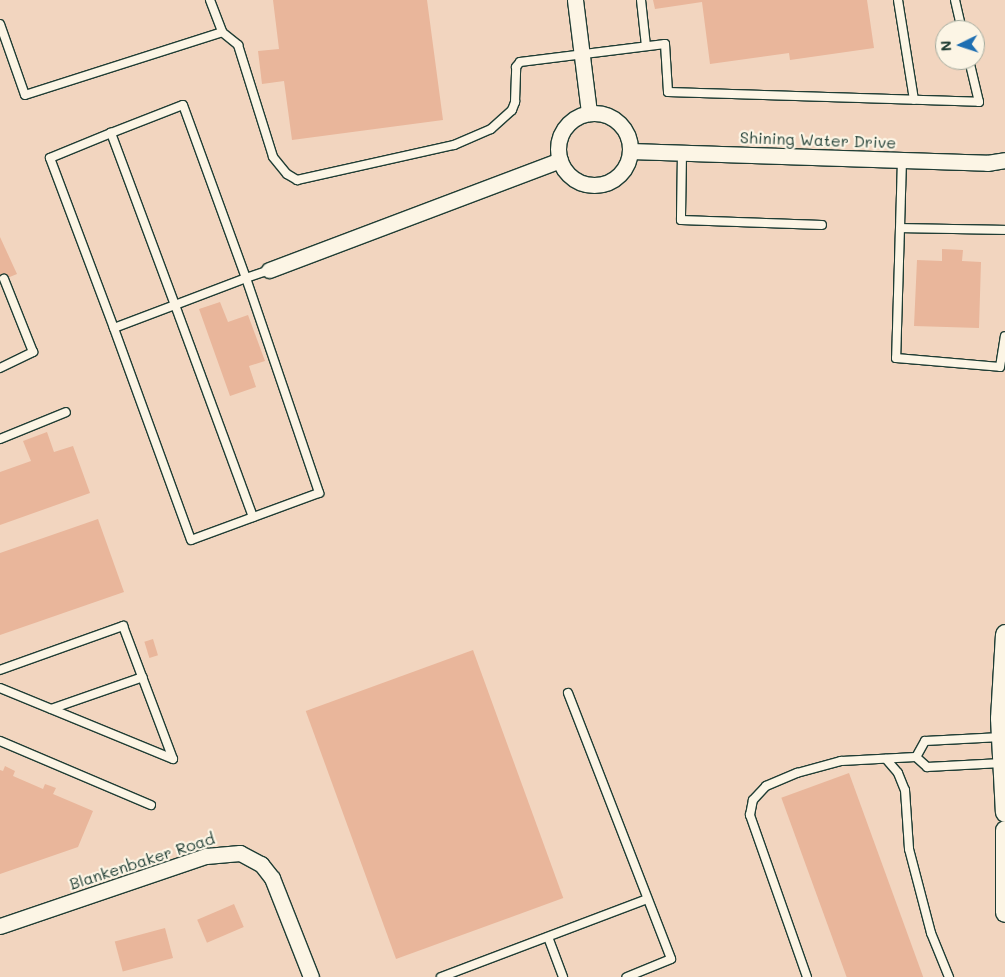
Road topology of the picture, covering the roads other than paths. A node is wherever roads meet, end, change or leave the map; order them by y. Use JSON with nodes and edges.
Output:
{"nodes":[{"id":1,"x":210,"y":0,"type":"edge"},
{"id":2,"x":575,"y":0,"type":"edge"},
{"id":3,"x":641,"y":0,"type":"edge"},
{"id":4,"x":898,"y":0,"type":"edge"},
{"id":5,"x":955,"y":0,"type":"edge"},
{"id":6,"x":960,"y":20,"type":"edge"},
{"id":7,"x":0,"y":24,"type":"edge"},
{"id":8,"x":222,"y":32,"type":"junction"},
{"id":9,"x":646,"y":46,"type":"junction"},
{"id":10,"x":582,"y":54,"type":"junction"},
{"id":11,"x":971,"y":70,"type":"edge"},
{"id":12,"x":914,"y":100,"type":"junction"},
{"id":13,"x":589,"y":113,"type":"junction"},
{"id":14,"x":112,"y":132,"type":"junction"},
{"id":15,"x":630,"y":152,"type":"junction"},
{"id":16,"x":682,"y":153,"type":"junction"},
{"id":17,"x":560,"y":160,"type":"junction"},
{"id":18,"x":902,"y":160,"type":"junction"},
{"id":19,"x":1005,"y":160,"type":"edge"},
{"id":20,"x":822,"y":224,"type":"dead end"},
{"id":21,"x":901,"y":228,"type":"junction"},
{"id":22,"x":1005,"y":230,"type":"edge"},
{"id":23,"x":269,"y":270,"type":"joint"},
{"id":24,"x":246,"y":278,"type":"junction"},
{"id":25,"x":4,"y":279,"type":"dead end"},
{"id":26,"x":175,"y":305,"type":"junction"},
{"id":27,"x":114,"y":328,"type":"junction"},
{"id":28,"x":1005,"y":336,"type":"edge"},
{"id":29,"x":0,"y":368,"type":"edge"},
{"id":30,"x":66,"y":412,"type":"dead end"},
{"id":31,"x":0,"y":439,"type":"edge"},
{"id":32,"x":253,"y":517,"type":"junction"},
{"id":33,"x":1005,"y":634,"type":"edge"},
{"id":34,"x":0,"y":670,"type":"edge"},
{"id":35,"x":142,"y":677,"type":"junction"},
{"id":36,"x":0,"y":688,"type":"edge"},
{"id":37,"x":568,"y":692,"type":"dead end"},
{"id":38,"x":50,"y":709,"type":"junction"},
{"id":39,"x":1001,"y":737,"type":"junction"},
{"id":40,"x":0,"y":741,"type":"edge"},
{"id":41,"x":916,"y":757,"type":"junction"},
{"id":42,"x":886,"y":759,"type":"junction"},
{"id":43,"x":1002,"y":763,"type":"junction"},
{"id":44,"x":150,"y":805,"type":"dead end"},
{"id":45,"x":1005,"y":812,"type":"edge"},
{"id":46,"x":1005,"y":830,"type":"edge"},
{"id":47,"x":647,"y":899,"type":"junction"},
{"id":48,"x":1005,"y":912,"type":"edge"},
{"id":49,"x":0,"y":926,"type":"edge"},
{"id":50,"x":548,"y":936,"type":"junction"},
{"id":51,"x":311,"y":977,"type":"edge"},
{"id":52,"x":441,"y":977,"type":"edge"},
{"id":53,"x":563,"y":977,"type":"edge"},
{"id":54,"x":627,"y":977,"type":"edge"},
{"id":55,"x":808,"y":977,"type":"edge"},
{"id":56,"x":949,"y":977,"type":"edge"}],
"edges":[{"from":1,"to":8,"type":"lane"},
{"from":2,"to":10,"type":"street"},
{"from":3,"to":9,"type":"lane"},
{"from":4,"to":12,"type":"lane"},
{"from":5,"to":6,"type":"lane"},
{"from":7,"to":8,"type":"lane"},
{"from":8,"to":10,"type":"lane"},
{"from":9,"to":10,"type":"lane"},
{"from":9,"to":12,"type":"lane"},
{"from":10,"to":13,"type":"street"},
{"from":11,"to":12,"type":"lane"},
{"from":13,"to":15,"type":"street"},
{"from":13,"to":17,"type":"street"},
{"from":14,"to":24,"type":"lane"},
{"from":14,"to":26,"type":"lane"},
{"from":14,"to":27,"type":"lane"},
{"from":15,"to":16,"type":"street","name":"Shining Water Drive"},
{"from":15,"to":17,"type":"street"},
{"from":16,"to":18,"type":"street","name":"Shining Water Drive"},
{"from":16,"to":20,"type":"lane"},
{"from":17,"to":23,"type":"street"},
{"from":18,"to":19,"type":"street","name":"Shining Water Drive"},
{"from":18,"to":21,"type":"lane"},
{"from":21,"to":22,"type":"lane"},
{"from":21,"to":28,"type":"lane"},
{"from":23,"to":24,"type":"lane"},
{"from":24,"to":26,"type":"lane"},
{"from":24,"to":32,"type":"lane"},
{"from":25,"to":29,"type":"lane"},
{"from":26,"to":27,"type":"lane"},
{"from":26,"to":32,"type":"lane"},
{"from":27,"to":32,"type":"lane"},
{"from":30,"to":31,"type":"lane"},
{"from":33,"to":39,"type":"street"},
{"from":34,"to":35,"type":"lane"},
{"from":35,"to":38,"type":"lane"},
{"from":35,"to":38,"type":"lane"},
{"from":36,"to":38,"type":"lane"},
{"from":37,"to":47,"type":"lane"},
{"from":39,"to":41,"type":"lane"},
{"from":39,"to":43,"type":"street"},
{"from":40,"to":44,"type":"lane"},
{"from":41,"to":42,"type":"lane"},
{"from":41,"to":43,"type":"lane"},
{"from":42,"to":55,"type":"lane"},
{"from":42,"to":56,"type":"lane"},
{"from":43,"to":45,"type":"street"},
{"from":46,"to":48,"type":"street"},
{"from":47,"to":50,"type":"lane"},
{"from":47,"to":54,"type":"lane"},
{"from":49,"to":51,"type":"street","name":"Blankenbaker Road"},
{"from":50,"to":52,"type":"lane"},
{"from":50,"to":53,"type":"lane"}]}
